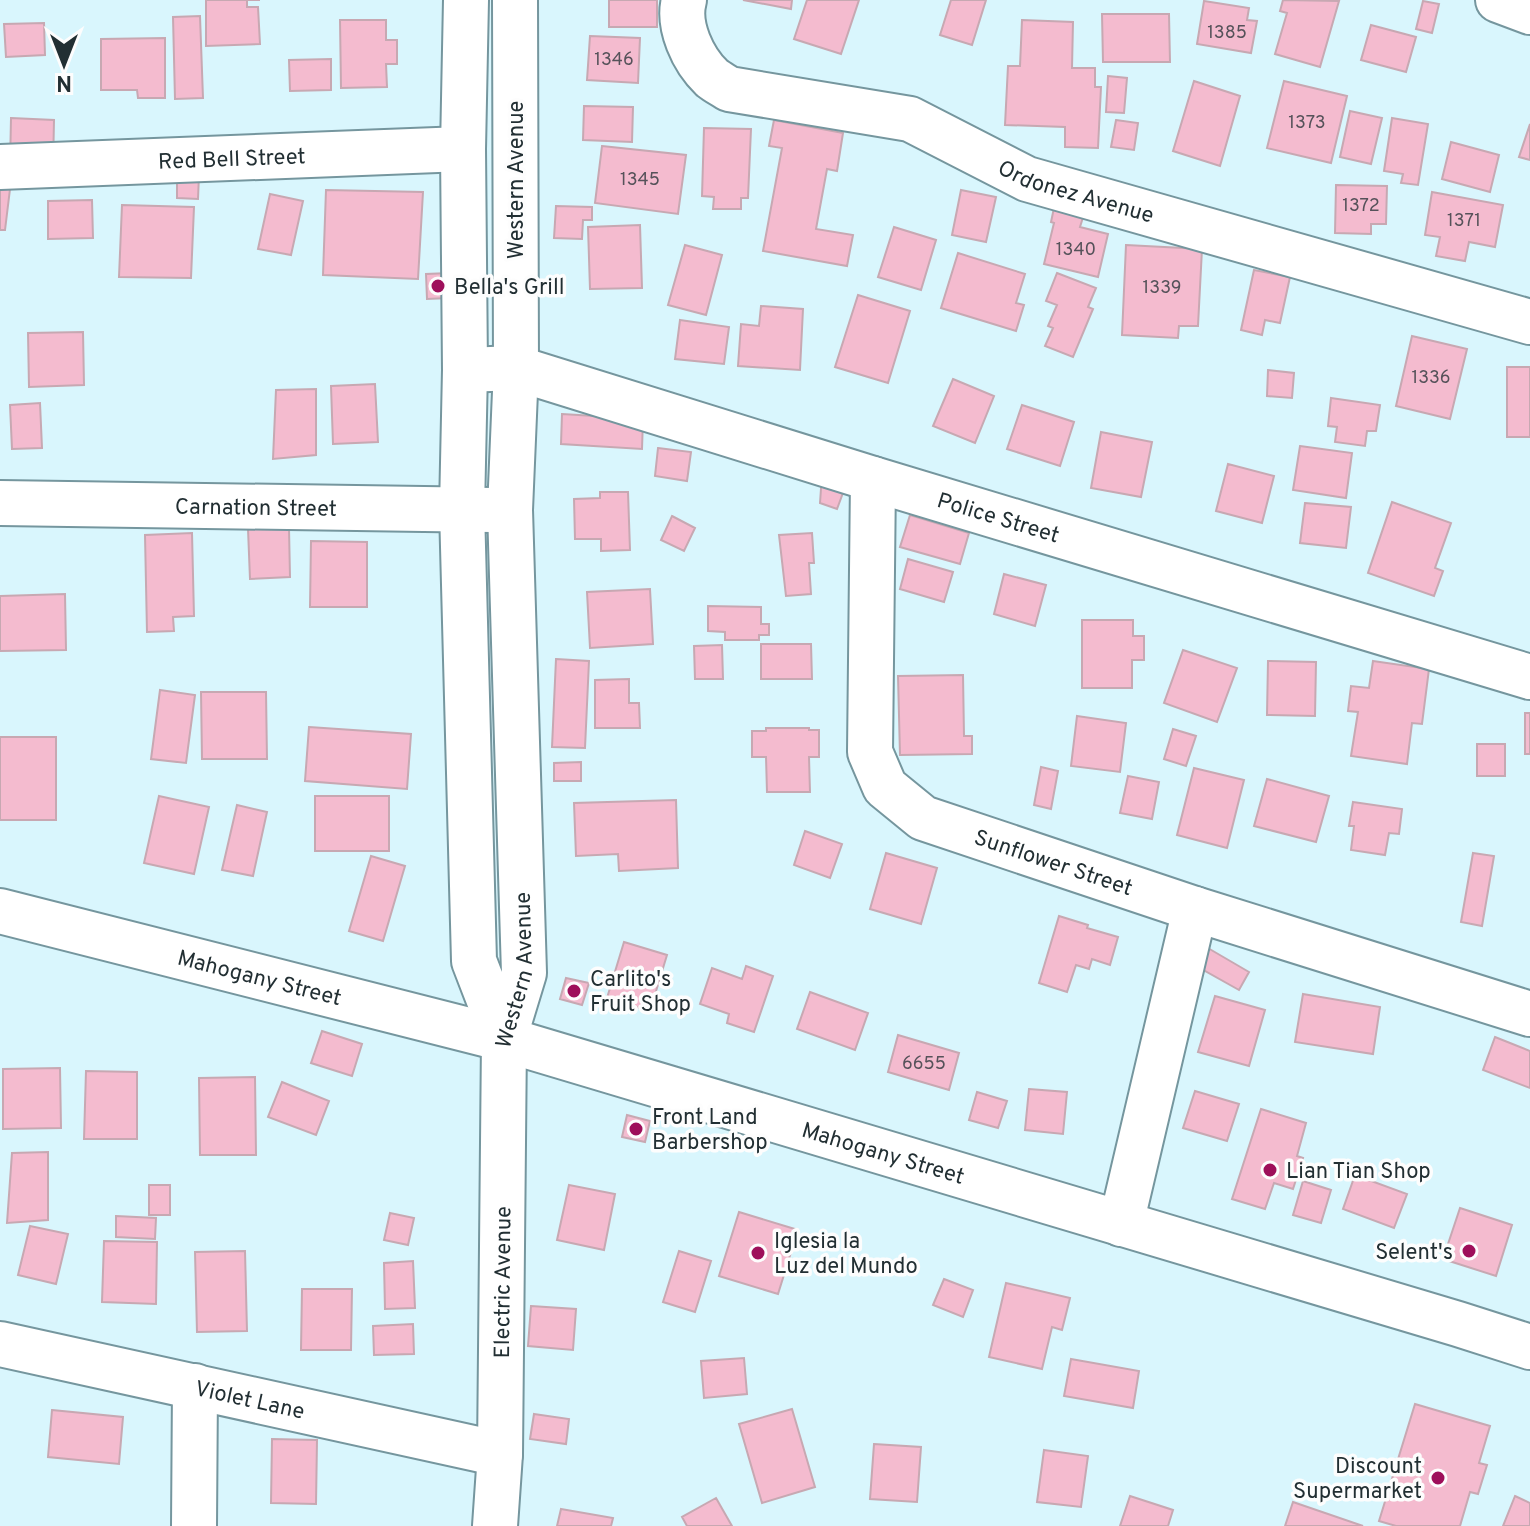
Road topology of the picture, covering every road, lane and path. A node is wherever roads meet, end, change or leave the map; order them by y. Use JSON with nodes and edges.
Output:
{"nodes":[{"id":1,"x":466,"y":0,"type":"edge"},
{"id":2,"x":515,"y":0,"type":"edge"},
{"id":3,"x":684,"y":0,"type":"edge"},
{"id":4,"x":1498,"y":0,"type":"edge"},
{"id":5,"x":1530,"y":12,"type":"edge"},
{"id":6,"x":463,"y":149,"type":"junction"},
{"id":7,"x":0,"y":167,"type":"edge"},
{"id":8,"x":1530,"y":322,"type":"edge"},
{"id":9,"x":516,"y":368,"type":"junction"},
{"id":10,"x":465,"y":370,"type":"junction"},
{"id":11,"x":873,"y":479,"type":"junction"},
{"id":12,"x":0,"y":503,"type":"edge"},
{"id":13,"x":462,"y":509,"type":"junction"},
{"id":14,"x":510,"y":510,"type":"junction"},
{"id":15,"x":1530,"y":677,"type":"edge"},
{"id":16,"x":1195,"y":909,"type":"junction"},
{"id":17,"x":0,"y":911,"type":"edge"},
{"id":18,"x":1530,"y":1014,"type":"edge"},
{"id":19,"x":504,"y":1039,"type":"junction"},
{"id":20,"x":1121,"y":1224,"type":"junction"},
{"id":21,"x":0,"y":1344,"type":"edge"},
{"id":22,"x":1530,"y":1347,"type":"edge"},
{"id":23,"x":195,"y":1386,"type":"junction"},
{"id":24,"x":500,"y":1454,"type":"junction"},
{"id":25,"x":194,"y":1526,"type":"edge"},
{"id":26,"x":495,"y":1526,"type":"edge"}],
"edges":[{"from":1,"to":6,"type":"street","name":"Western Avenue"},
{"from":2,"to":9,"type":"street","name":"Western Avenue"},
{"from":3,"to":8,"type":"street","name":"Ordonez Avenue"},
{"from":4,"to":5,"type":"street"},
{"from":6,"to":7,"type":"street","name":"Red Bell Street"},
{"from":6,"to":10,"type":"street","name":"Western Avenue"},
{"from":9,"to":10,"type":"street","name":"Police Street"},
{"from":9,"to":11,"type":"street","name":"Police Street"},
{"from":9,"to":14,"type":"street","name":"Western Avenue"},
{"from":10,"to":13,"type":"street","name":"Western Avenue"},
{"from":11,"to":15,"type":"street","name":"Police Street"},
{"from":11,"to":16,"type":"street","name":"Sunflower Street"},
{"from":12,"to":13,"type":"street","name":"Carnation Street"},
{"from":13,"to":14,"type":"street","name":"Carnation Street"},
{"from":13,"to":19,"type":"street","name":"Western Avenue"},
{"from":14,"to":19,"type":"street","name":"Western Avenue"},
{"from":16,"to":18,"type":"street","name":"Sunflower Street"},
{"from":16,"to":20,"type":"street"},
{"from":17,"to":19,"type":"street","name":"Mahogany Street"},
{"from":19,"to":20,"type":"street","name":"Mahogany Street"},
{"from":19,"to":24,"type":"street","name":"Electric Avenue"},
{"from":20,"to":22,"type":"street","name":"Mahogany Street"},
{"from":21,"to":23,"type":"street","name":"Violet Lane"},
{"from":23,"to":24,"type":"street","name":"Violet Lane"},
{"from":23,"to":25,"type":"street"},
{"from":24,"to":26,"type":"street","name":"Electric Avenue"}]}
